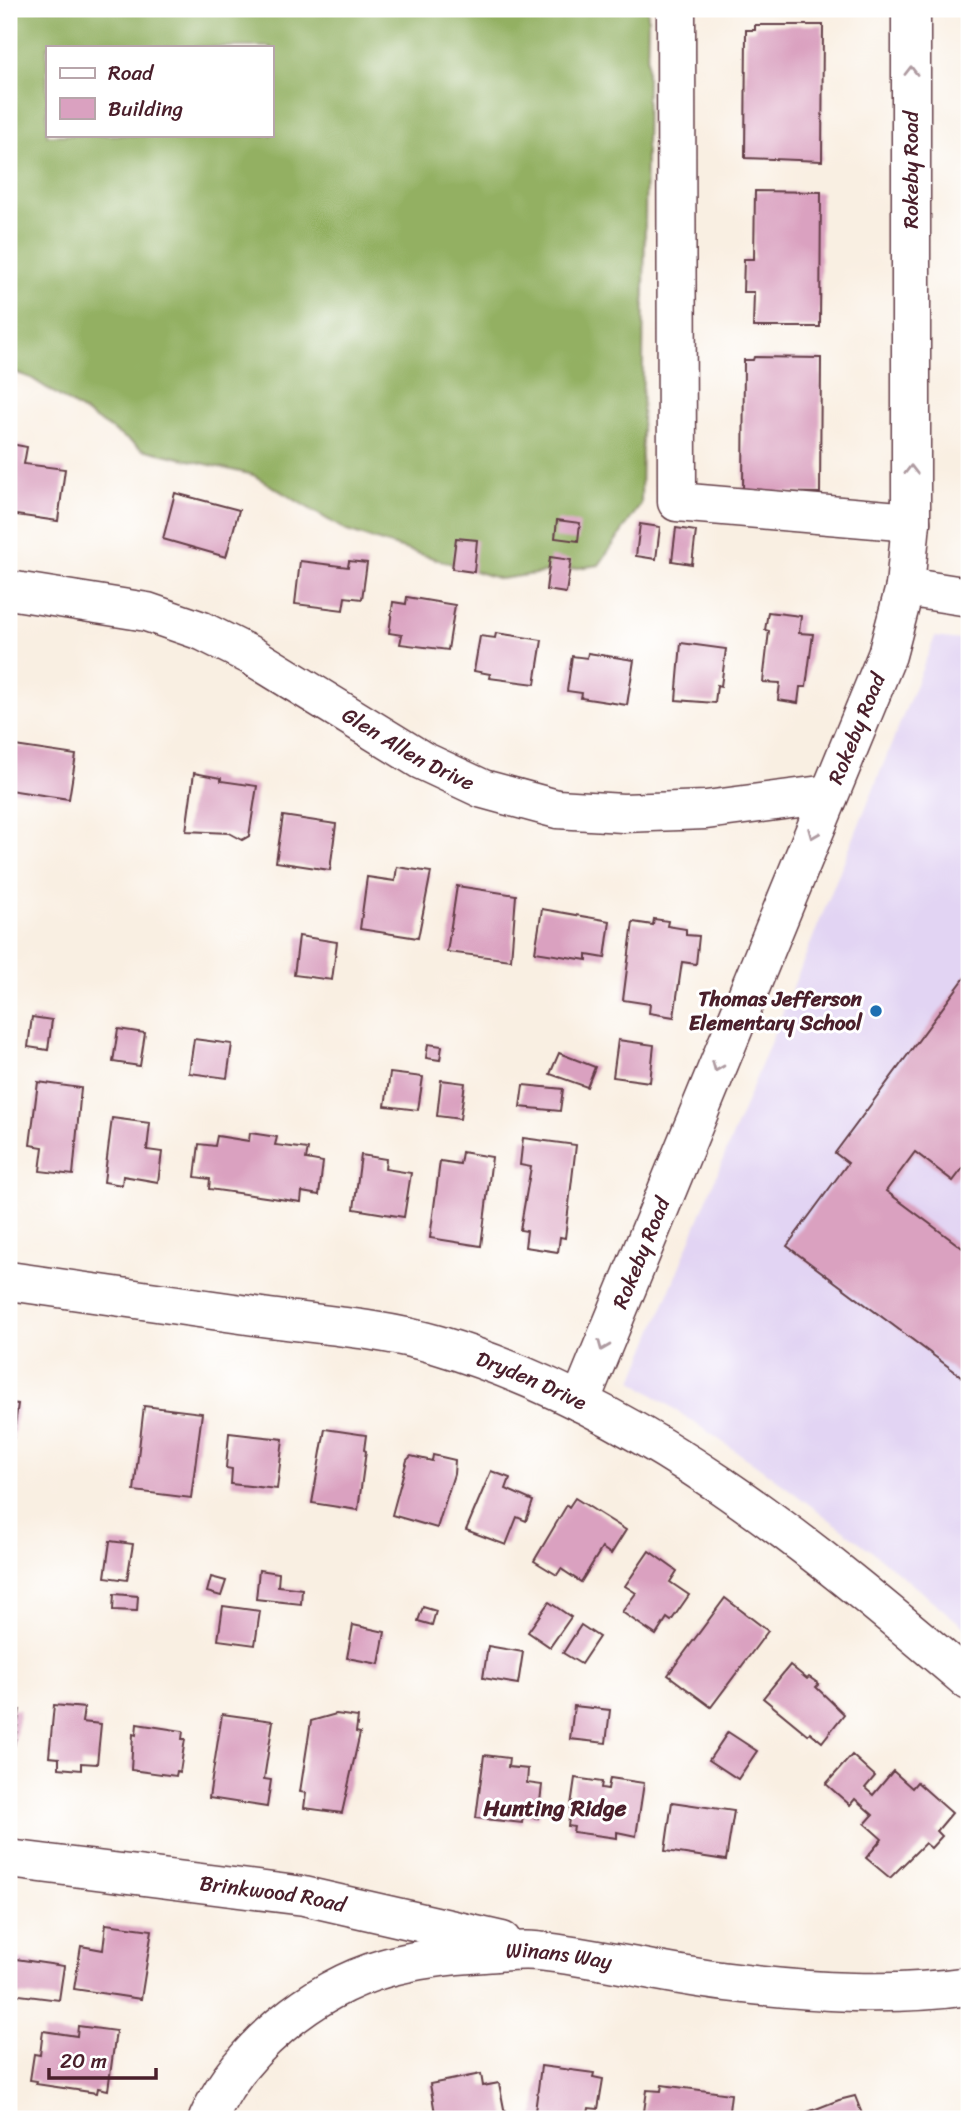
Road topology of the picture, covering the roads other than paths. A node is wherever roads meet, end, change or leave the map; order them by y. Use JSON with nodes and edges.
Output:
{"nodes":[{"id":1,"x":676,"y":9,"type":"edge"},
{"id":2,"x":911,"y":9,"type":"edge"},
{"id":3,"x":911,"y":523,"type":"junction"},
{"id":4,"x":905,"y":587,"type":"junction"},
{"id":5,"x":9,"y":590,"type":"edge"},
{"id":6,"x":969,"y":597,"type":"edge"},
{"id":7,"x":829,"y":794,"type":"junction"},
{"id":8,"x":9,"y":1281,"type":"edge"},
{"id":9,"x":580,"y":1402,"type":"junction"},
{"id":10,"x":969,"y":1681,"type":"edge"},
{"id":11,"x":9,"y":1858,"type":"edge"},
{"id":12,"x":534,"y":1950,"type":"junction"},
{"id":13,"x":969,"y":1986,"type":"edge"},
{"id":14,"x":208,"y":2119,"type":"edge"}],
"edges":[{"from":1,"to":3,"type":"street"},
{"from":3,"to":2,"type":"street","name":"Rokeby Road","one_way":true},
{"from":3,"to":4,"type":"street","name":"Rokeby Road"},
{"from":4,"to":6,"type":"street"},
{"from":4,"to":7,"type":"street","name":"Rokeby Road"},
{"from":5,"to":7,"type":"street","name":"Glen Allen Drive"},
{"from":7,"to":9,"type":"street","name":"Rokeby Road","one_way":true},
{"from":8,"to":9,"type":"street","name":"Dryden Drive"},
{"from":9,"to":10,"type":"street","name":"Dryden Drive"},
{"from":11,"to":12,"type":"street","name":"Brinkwood Road"},
{"from":12,"to":13,"type":"street","name":"Winans Way"},
{"from":12,"to":14,"type":"street","name":"Winans Way"}]}
